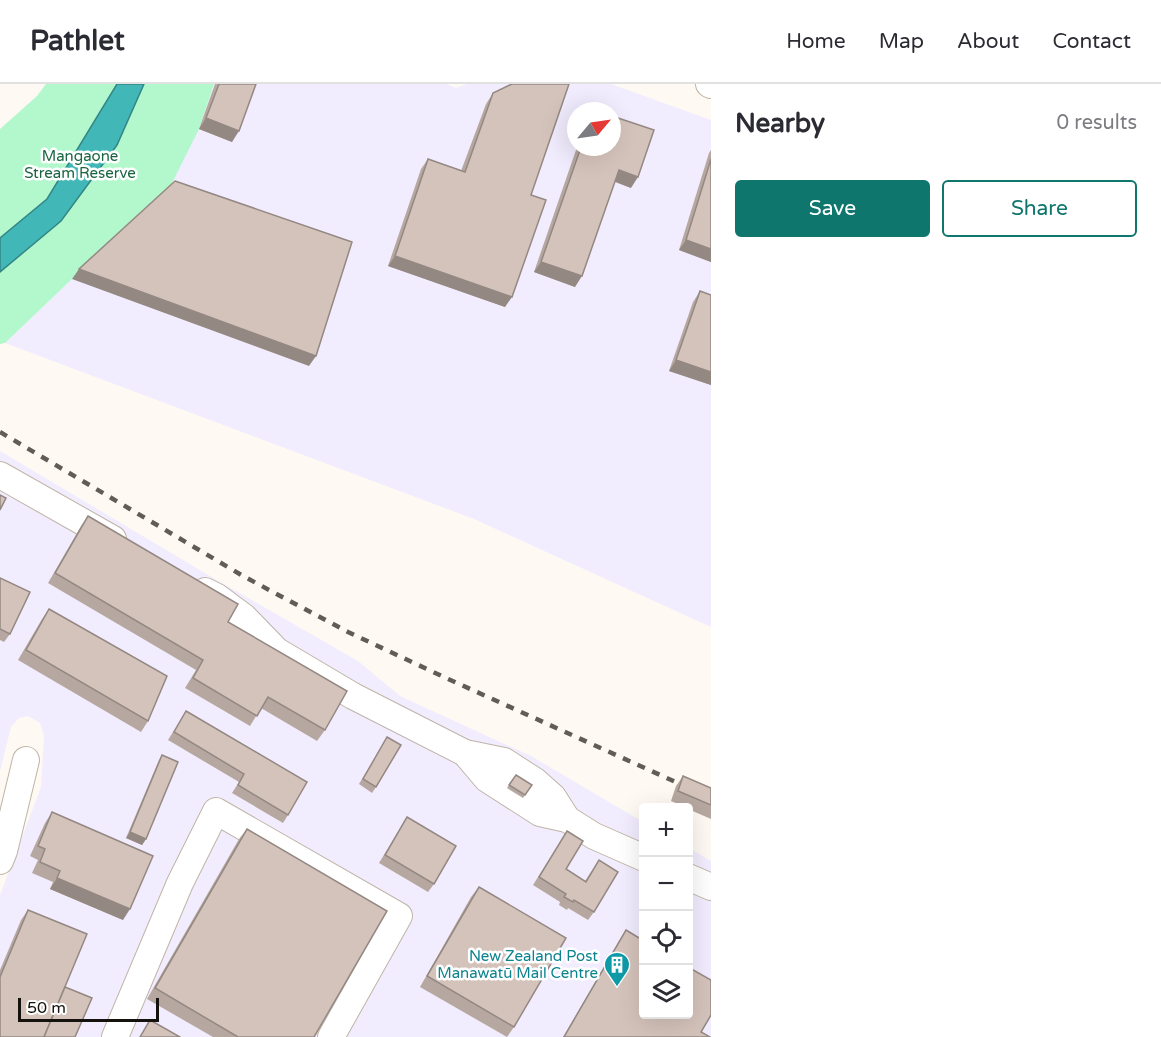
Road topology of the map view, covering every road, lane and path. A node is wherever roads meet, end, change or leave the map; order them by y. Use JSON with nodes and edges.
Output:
{"nodes":[{"id":1,"x":0,"y":475,"type":"edge"},
{"id":2,"x":134,"y":551,"type":"edge"},
{"id":3,"x":186,"y":580,"type":"edge"},
{"id":4,"x":26,"y":760,"type":"dead end"},
{"id":5,"x":642,"y":857,"type":"edge"},
{"id":6,"x":0,"y":861,"type":"edge"},
{"id":7,"x":693,"y":880,"type":"edge"},
{"id":8,"x":711,"y":887,"type":"edge"},
{"id":9,"x":115,"y":1037,"type":"edge"},
{"id":10,"x":331,"y":1037,"type":"edge"}],
"edges":[{"from":1,"to":2,"type":"street"},
{"from":3,"to":5,"type":"street"},
{"from":4,"to":6,"type":"street"},
{"from":7,"to":8,"type":"street"},
{"from":9,"to":10,"type":"street"}]}
